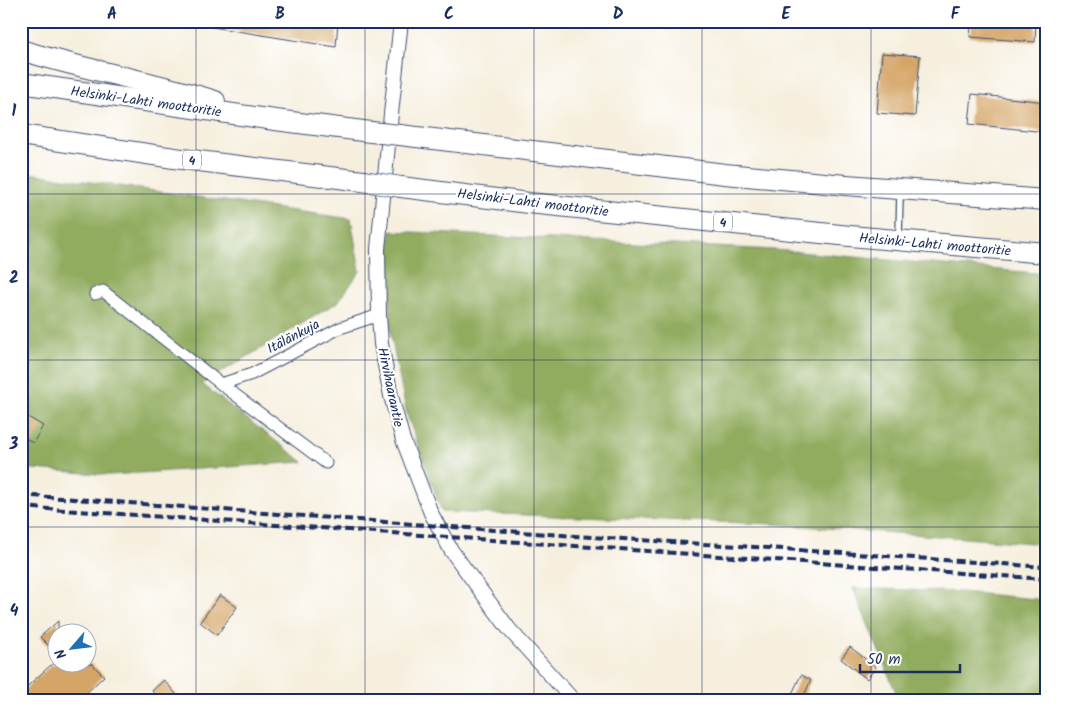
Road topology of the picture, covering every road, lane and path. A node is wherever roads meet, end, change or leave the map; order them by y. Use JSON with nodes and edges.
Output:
{"nodes":[{"id":1,"x":402,"y":21,"type":"edge"},
{"id":2,"x":21,"y":50,"type":"edge"},
{"id":3,"x":21,"y":83,"type":"edge"},
{"id":4,"x":275,"y":120,"type":"junction"},
{"id":5,"x":21,"y":135,"type":"edge"},
{"id":6,"x":900,"y":189,"type":"junction"},
{"id":7,"x":1046,"y":200,"type":"edge"},
{"id":8,"x":899,"y":241,"type":"junction"},
{"id":9,"x":1046,"y":253,"type":"edge"},
{"id":10,"x":95,"y":294,"type":"dead end"},
{"id":11,"x":379,"y":315,"type":"junction"},
{"id":12,"x":221,"y":384,"type":"junction"},
{"id":13,"x":326,"y":463,"type":"dead end"},
{"id":14,"x":573,"y":700,"type":"edge"}],
"edges":[{"from":1,"to":11,"type":"street","name":"Hirvihaarantie"},
{"from":2,"to":4,"type":"highway"},
{"from":3,"to":4,"type":"highway","name":"Helsinki-Lahti moottoritie"},
{"from":4,"to":6,"type":"highway","name":"Helsinki-Lahti moottoritie","bridge":true},
{"from":5,"to":8,"type":"highway","name":"Helsinki-Lahti moottoritie","number":"4","bridge":true},
{"from":6,"to":7,"type":"highway","name":"Helsinki-Lahti moottoritie"},
{"from":6,"to":8,"type":"lane"},
{"from":8,"to":9,"type":"highway","name":"Helsinki-Lahti moottoritie","number":"4"},
{"from":10,"to":12,"type":"street"},
{"from":11,"to":12,"type":"street","name":"Itälänkuja"},
{"from":11,"to":14,"type":"street","name":"Hirvihaarantie"},
{"from":12,"to":13,"type":"street"}]}
